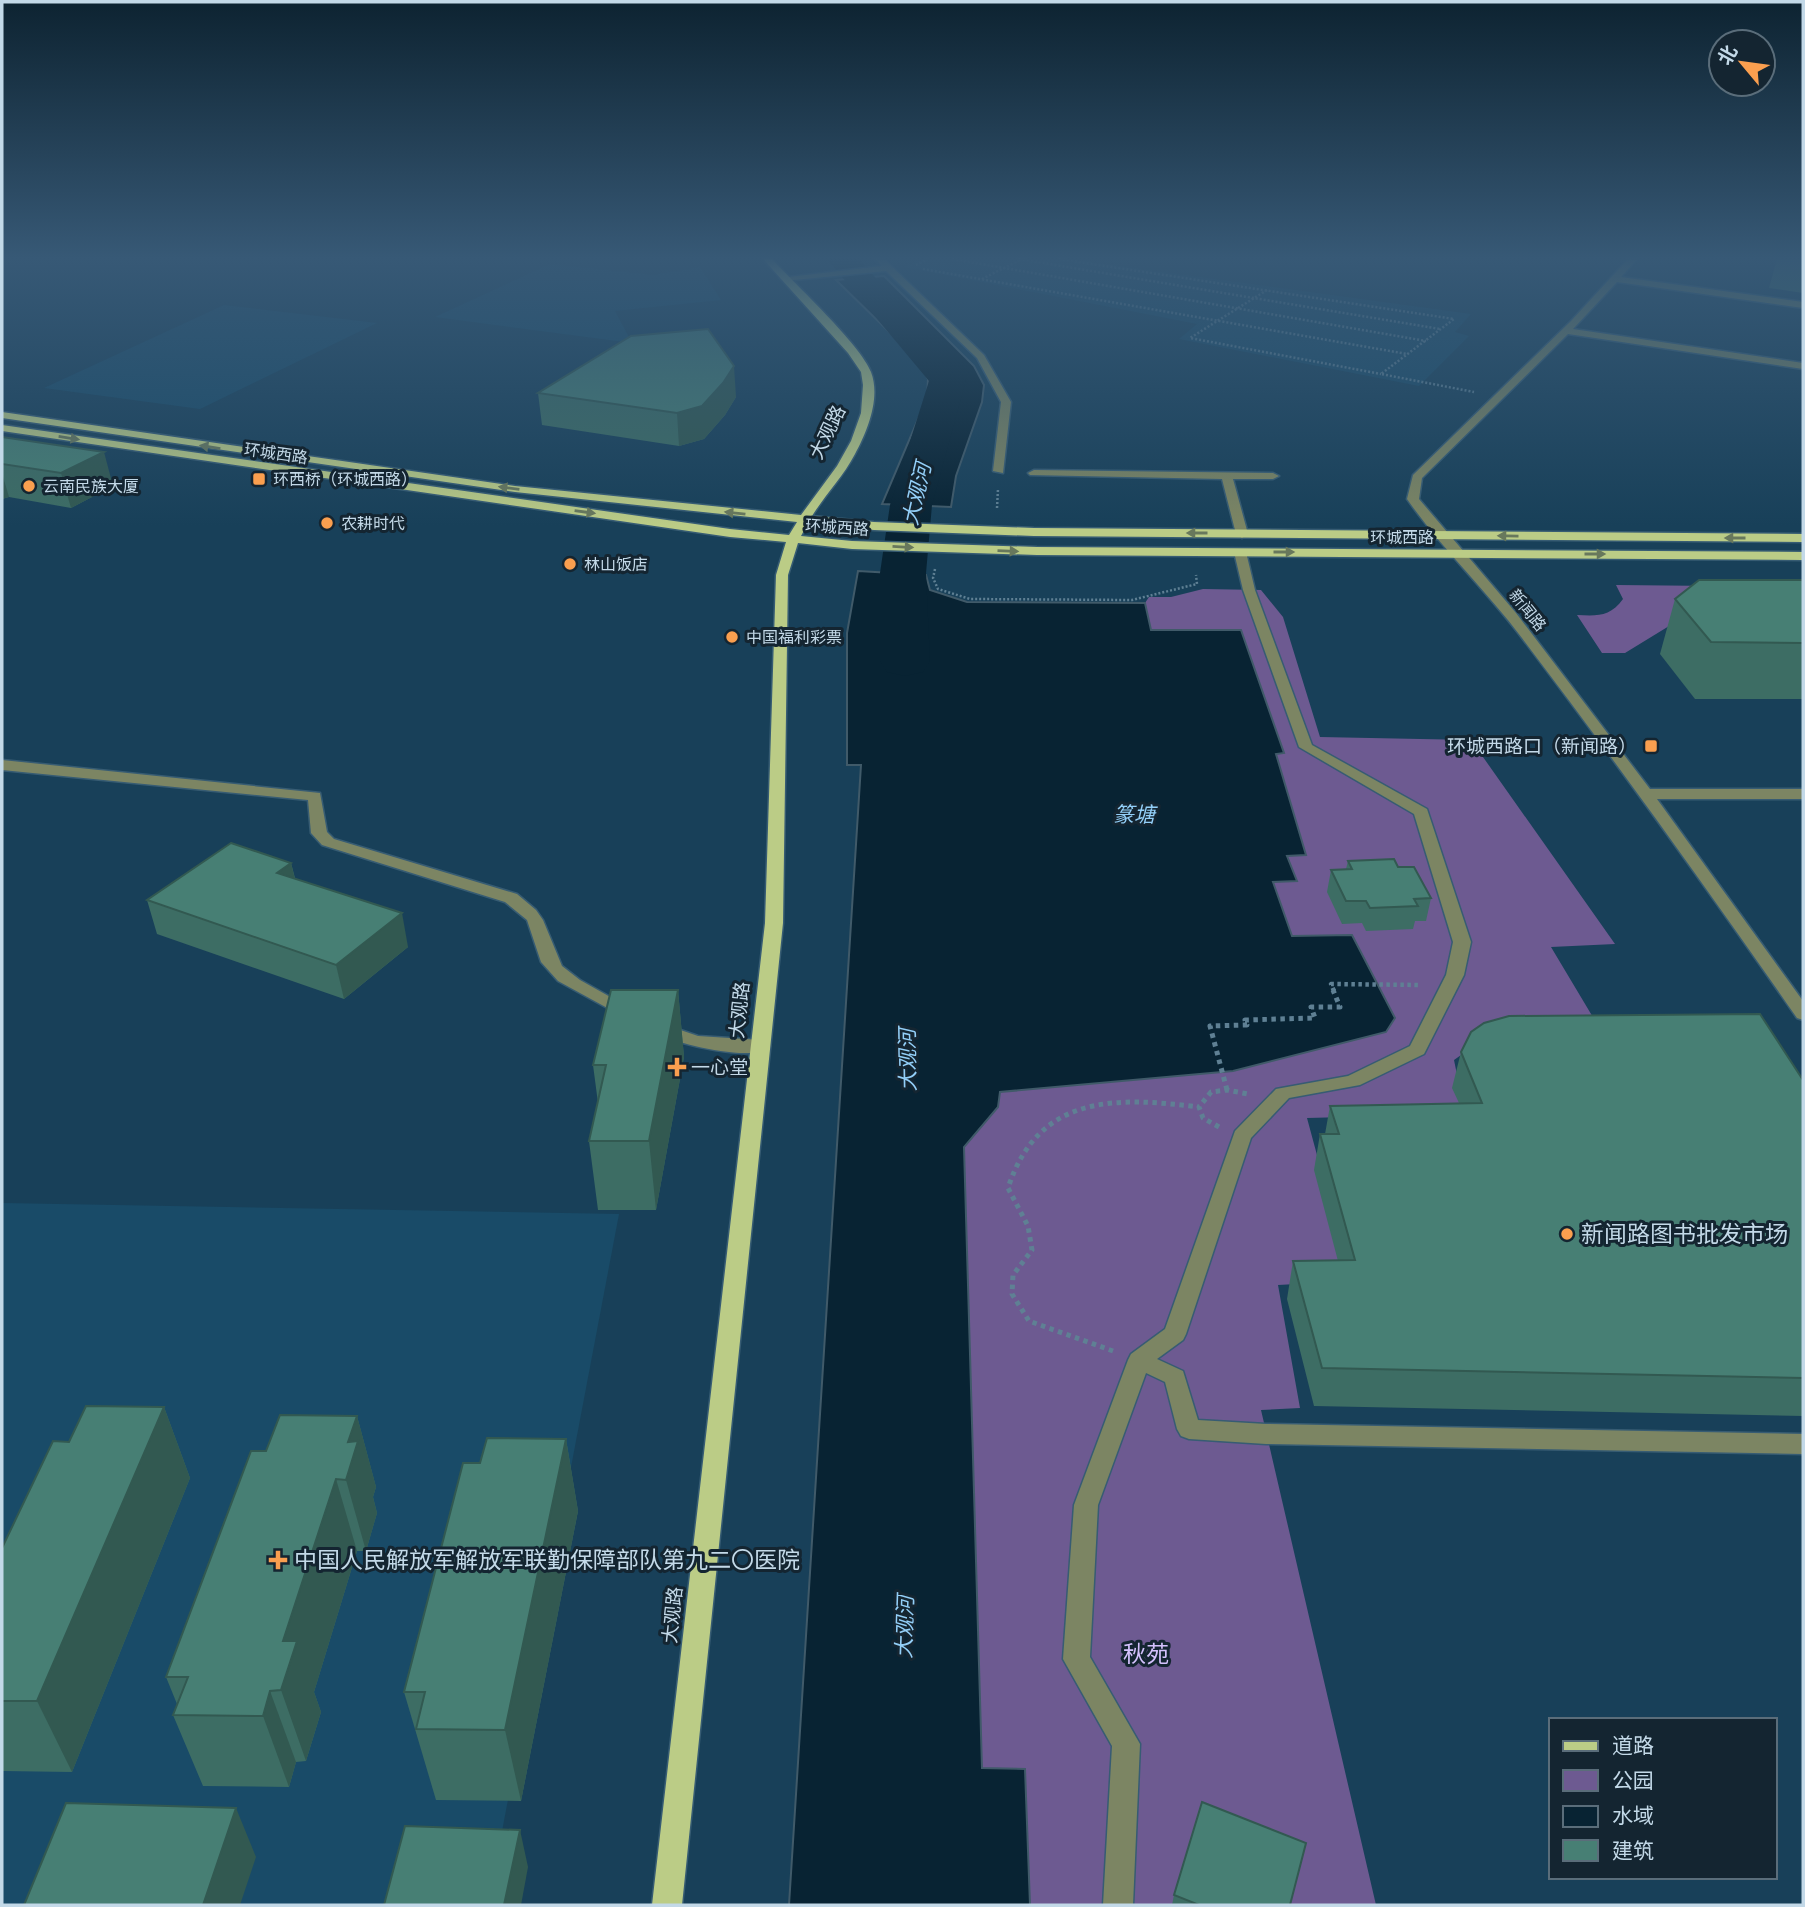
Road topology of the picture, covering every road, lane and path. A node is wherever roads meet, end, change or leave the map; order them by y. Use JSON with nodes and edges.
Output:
{"nodes":[{"id":1,"x":846,"y":348,"type":"edge"},
{"id":2,"x":972,"y":348,"type":"edge"},
{"id":3,"x":1243,"y":348,"type":"edge"},
{"id":4,"x":1375,"y":348,"type":"edge"},
{"id":5,"x":1416,"y":348,"type":"edge"},
{"id":6,"x":1548,"y":348,"type":"edge"},
{"id":7,"x":1681,"y":348,"type":"edge"},
{"id":8,"x":1408,"y":354,"type":"junction"},
{"id":9,"x":1803,"y":366,"type":"edge"},
{"id":10,"x":1381,"y":374,"type":"junction"},
{"id":11,"x":1499,"y":397,"type":"junction"},
{"id":12,"x":2,"y":415,"type":"edge"},
{"id":13,"x":2,"y":428,"type":"edge"},
{"id":14,"x":999,"y":471,"type":"dead end"},
{"id":15,"x":1034,"y":474,"type":"dead end"},
{"id":16,"x":1227,"y":476,"type":"junction"},
{"id":17,"x":1273,"y":476,"type":"dead end"},
{"id":18,"x":803,"y":521,"type":"junction"},
{"id":19,"x":1242,"y":534,"type":"junction"},
{"id":20,"x":1437,"y":534,"type":"junction"},
{"id":21,"x":1803,"y":538,"type":"edge"},
{"id":22,"x":792,"y":540,"type":"junction"},
{"id":23,"x":1240,"y":552,"type":"junction"},
{"id":24,"x":1453,"y":553,"type":"junction"},
{"id":25,"x":1803,"y":556,"type":"edge"},
{"id":26,"x":938,"y":563,"type":"dead end"},
{"id":27,"x":1196,"y":567,"type":"dead end"},
{"id":28,"x":2,"y":765,"type":"edge"},
{"id":29,"x":1649,"y":794,"type":"junction"},
{"id":30,"x":1803,"y":794,"type":"edge"},
{"id":31,"x":1449,"y":986,"type":"junction"},
{"id":32,"x":1803,"y":1014,"type":"edge"},
{"id":33,"x":761,"y":1046,"type":"junction"},
{"id":34,"x":1227,"y":1090,"type":"junction"},
{"id":35,"x":1272,"y":1102,"type":"junction"},
{"id":36,"x":1199,"y":1107,"type":"junction"},
{"id":37,"x":1242,"y":1136,"type":"junction"},
{"id":38,"x":1139,"y":1360,"type":"junction"},
{"id":39,"x":1803,"y":1444,"type":"edge"},
{"id":40,"x":667,"y":1905,"type":"edge"},
{"id":41,"x":1118,"y":1905,"type":"edge"}],
"edges":[{"from":1,"to":18,"type":"main road","name":"大观路"},
{"from":2,"to":14,"type":"street"},
{"from":3,"to":10,"type":"path"},
{"from":4,"to":8,"type":"path"},
{"from":5,"to":8,"type":"path"},
{"from":6,"to":11,"type":"street","name":"新闻路"},
{"from":7,"to":9,"type":"street"},
{"from":8,"to":10,"type":"path"},
{"from":10,"to":11,"type":"path"},
{"from":11,"to":20,"type":"street","name":"新闻路"},
{"from":18,"to":12,"type":"main road","name":"环城西路","one_way":true},
{"from":13,"to":22,"type":"main road","name":"环城西路","one_way":true},
{"from":15,"to":16,"type":"street"},
{"from":16,"to":17,"type":"street"},
{"from":16,"to":19,"type":"street"},
{"from":19,"to":18,"type":"main road","name":"环城西路","one_way":true},
{"from":18,"to":22,"type":"main road","name":"大观路"},
{"from":19,"to":20,"type":"main road","name":"环城西路"},
{"from":21,"to":20,"type":"main road","name":"环城西路","one_way":true},
{"from":20,"to":24,"type":"street","name":"新闻路"},
{"from":22,"to":23,"type":"main road","name":"环城西路","one_way":true},
{"from":22,"to":33,"type":"main road","name":"大观路"},
{"from":23,"to":24,"type":"main road","name":"环城西路","one_way":true},
{"from":23,"to":31,"type":"street"},
{"from":24,"to":25,"type":"main road","name":"环城西路","one_way":true},
{"from":24,"to":29,"type":"street","name":"新闻路"},
{"from":26,"to":27,"type":"path"},
{"from":28,"to":33,"type":"street"},
{"from":29,"to":30,"type":"street"},
{"from":29,"to":32,"type":"street","name":"新闻路"},
{"from":31,"to":34,"type":"path"},
{"from":31,"to":35,"type":"street"},
{"from":33,"to":40,"type":"main road","name":"大观路"},
{"from":34,"to":35,"type":"path"},
{"from":34,"to":36,"type":"path"},
{"from":35,"to":37,"type":"street"},
{"from":36,"to":37,"type":"path"},
{"from":36,"to":38,"type":"path"},
{"from":37,"to":38,"type":"street"},
{"from":38,"to":39,"type":"street"},
{"from":38,"to":41,"type":"street"}]}
